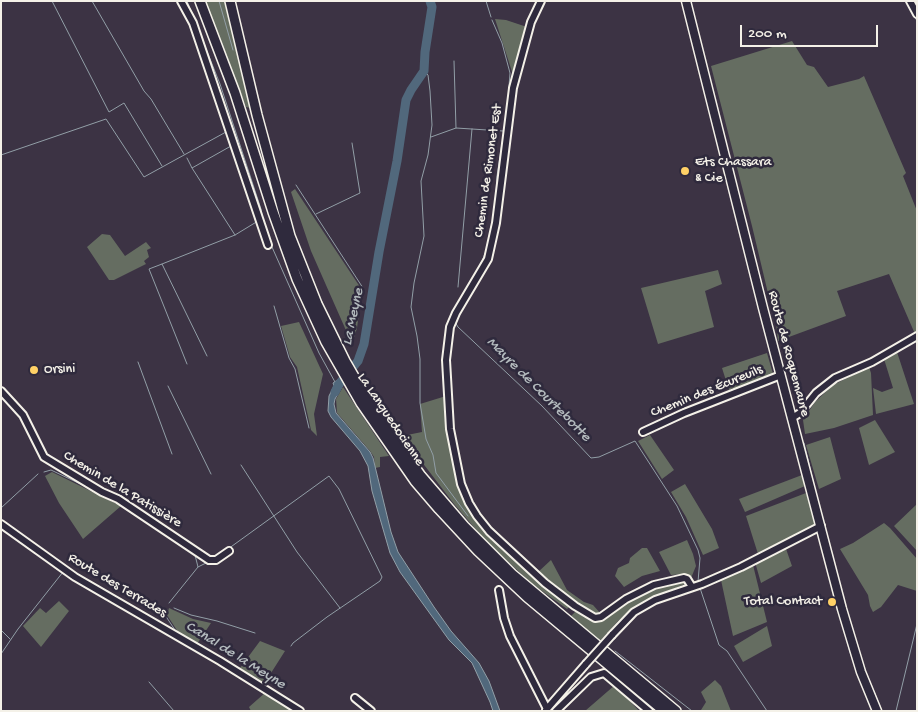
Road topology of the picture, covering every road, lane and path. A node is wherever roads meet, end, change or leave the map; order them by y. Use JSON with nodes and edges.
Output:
{"nodes":[{"id":1,"x":181,"y":1,"type":"edge"},
{"id":2,"x":200,"y":1,"type":"edge"},
{"id":3,"x":230,"y":1,"type":"edge"},
{"id":4,"x":541,"y":1,"type":"edge"},
{"id":5,"x":686,"y":1,"type":"edge"},
{"id":6,"x":910,"y":1,"type":"edge"},
{"id":7,"x":917,"y":14,"type":"edge"},
{"id":8,"x":268,"y":245,"type":"dead end"},
{"id":9,"x":917,"y":336,"type":"edge"},
{"id":10,"x":343,"y":365,"type":"junction"},
{"id":11,"x":780,"y":376,"type":"junction"},
{"id":12,"x":351,"y":379,"type":"junction"},
{"id":13,"x":1,"y":391,"type":"edge"},
{"id":14,"x":792,"y":418,"type":"junction"},
{"id":15,"x":643,"y":432,"type":"dead end"},
{"id":16,"x":1,"y":524,"type":"edge"},
{"id":17,"x":821,"y":526,"type":"junction"},
{"id":18,"x":229,"y":551,"type":"dead end"},
{"id":19,"x":696,"y":585,"type":"junction"},
{"id":20,"x":499,"y":590,"type":"dead end"},
{"id":21,"x":355,"y":698,"type":"dead end"},
{"id":22,"x":546,"y":710,"type":"edge"},
{"id":23,"x":300,"y":711,"type":"edge"},
{"id":24,"x":371,"y":711,"type":"edge"},
{"id":25,"x":556,"y":711,"type":"edge"},
{"id":26,"x":649,"y":711,"type":"edge"},
{"id":27,"x":664,"y":711,"type":"edge"},
{"id":28,"x":676,"y":711,"type":"edge"},
{"id":29,"x":877,"y":711,"type":"edge"}],
"edges":[{"from":1,"to":8,"type":"street"},
{"from":2,"to":10,"type":"highway","name":"La Languedocienne"},
{"from":3,"to":10,"type":"highway","name":"La Languedocienne"},
{"from":4,"to":19,"type":"street","name":"Chemin de Rimonet Est"},
{"from":5,"to":11,"type":"main road","name":"Route de Roquemaure"},
{"from":6,"to":7,"type":"street"},
{"from":9,"to":14,"type":"street"},
{"from":10,"to":12,"type":"highway","name":"La Languedocienne"},
{"from":11,"to":14,"type":"main road","name":"Route de Roquemaure"},
{"from":11,"to":15,"type":"street","name":"Chemin des Écureuils"},
{"from":12,"to":27,"type":"highway","name":"La Languedocienne"},
{"from":12,"to":28,"type":"highway","name":"La Languedocienne"},
{"from":13,"to":18,"type":"street","name":"Chemin de la Patissière"},
{"from":14,"to":17,"type":"main road","name":"Route de Roquemaure"},
{"from":16,"to":23,"type":"street","name":"Route des Terrades"},
{"from":17,"to":19,"type":"street"},
{"from":17,"to":29,"type":"main road","name":"Route de Roquemaure"},
{"from":19,"to":22,"type":"street","bridge":true},
{"from":20,"to":22,"type":"street"},
{"from":21,"to":24,"type":"street"},
{"from":25,"to":26,"type":"street"}]}
